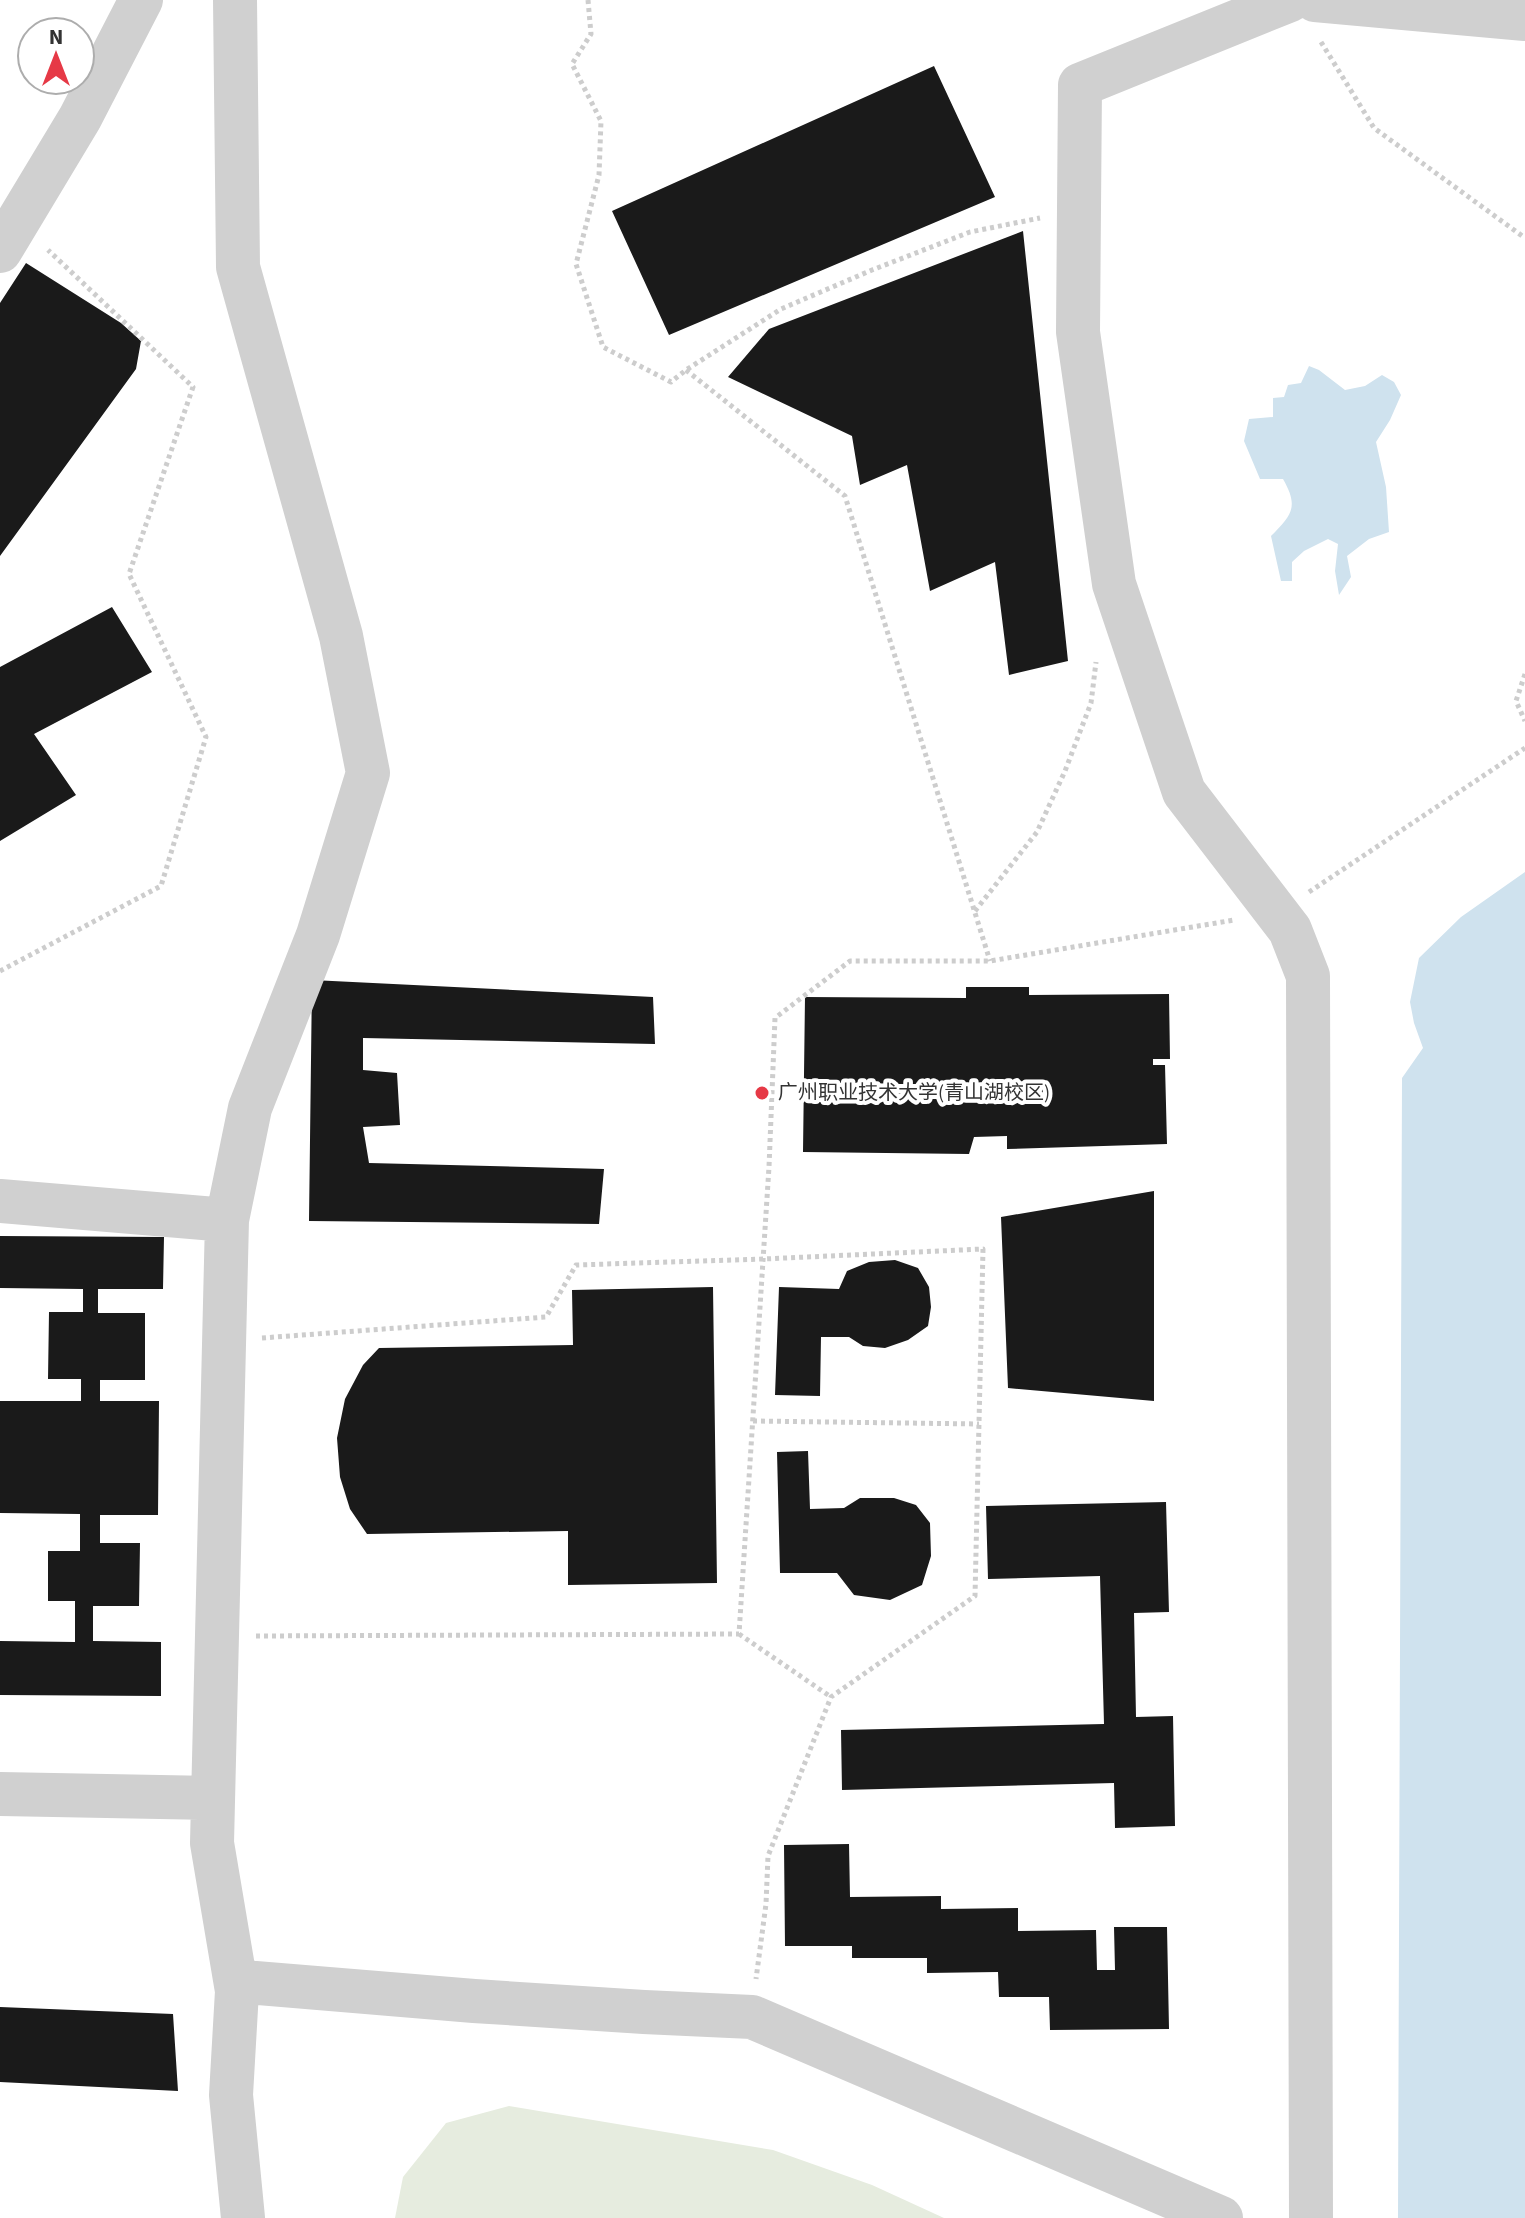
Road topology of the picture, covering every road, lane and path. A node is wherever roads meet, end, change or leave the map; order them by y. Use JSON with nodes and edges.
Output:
{"nodes":[{"id":1,"x":141,"y":0,"type":"edge"},
{"id":2,"x":235,"y":0,"type":"edge"},
{"id":3,"x":588,"y":0,"type":"edge"},
{"id":4,"x":1290,"y":0,"type":"edge"},
{"id":5,"x":1317,"y":19,"type":"edge"},
{"id":6,"x":1525,"y":19,"type":"edge"},
{"id":7,"x":1079,"y":211,"type":"junction"},
{"id":8,"x":9,"y":236,"type":"edge"},
{"id":9,"x":1525,"y":238,"type":"edge"},
{"id":10,"x":686,"y":370,"type":"junction"},
{"id":11,"x":1124,"y":613,"type":"junction"},
{"id":12,"x":1525,"y":674,"type":"edge"},
{"id":13,"x":1525,"y":721,"type":"edge"},
{"id":14,"x":1525,"y":748,"type":"edge"},
{"id":15,"x":975,"y":912,"type":"junction"},
{"id":16,"x":1277,"y":913,"type":"junction"},
{"id":17,"x":990,"y":961,"type":"junction"},
{"id":18,"x":0,"y":971,"type":"edge"},
{"id":19,"x":0,"y":1201,"type":"edge"},
{"id":20,"x":227,"y":1220,"type":"junction"},
{"id":21,"x":763,"y":1259,"type":"junction"},
{"id":22,"x":225,"y":1341,"type":"junction"},
{"id":23,"x":753,"y":1421,"type":"junction"},
{"id":24,"x":979,"y":1424,"type":"junction"},
{"id":25,"x":739,"y":1634,"type":"junction"},
{"id":26,"x":217,"y":1636,"type":"junction"},
{"id":27,"x":831,"y":1697,"type":"junction"},
{"id":28,"x":0,"y":1794,"type":"edge"},
{"id":29,"x":213,"y":1798,"type":"junction"},
{"id":30,"x":237,"y":1991,"type":"junction"},
{"id":31,"x":752,"y":2017,"type":"junction"},
{"id":32,"x":243,"y":2218,"type":"edge"},
{"id":33,"x":1221,"y":2218,"type":"edge"},
{"id":34,"x":1311,"y":2218,"type":"edge"}],
"edges":[{"from":1,"to":8,"type":"street"},
{"from":2,"to":20,"type":"street"},
{"from":3,"to":10,"type":"path"},
{"from":4,"to":7,"type":"street"},
{"from":5,"to":6,"type":"street"},
{"from":5,"to":9,"type":"path"},
{"from":7,"to":10,"type":"path"},
{"from":7,"to":11,"type":"street"},
{"from":8,"to":18,"type":"path"},
{"from":10,"to":15,"type":"path"},
{"from":11,"to":15,"type":"path"},
{"from":11,"to":16,"type":"street"},
{"from":12,"to":13,"type":"path"},
{"from":14,"to":16,"type":"path"},
{"from":15,"to":17,"type":"path"},
{"from":16,"to":17,"type":"path"},
{"from":16,"to":34,"type":"street"},
{"from":17,"to":21,"type":"path"},
{"from":19,"to":20,"type":"street"},
{"from":20,"to":22,"type":"street"},
{"from":21,"to":22,"type":"path"},
{"from":21,"to":23,"type":"path"},
{"from":21,"to":24,"type":"path"},
{"from":22,"to":26,"type":"street"},
{"from":23,"to":24,"type":"path"},
{"from":23,"to":25,"type":"path"},
{"from":24,"to":27,"type":"path"},
{"from":25,"to":26,"type":"path"},
{"from":25,"to":27,"type":"path"},
{"from":26,"to":29,"type":"street"},
{"from":27,"to":31,"type":"path"},
{"from":28,"to":29,"type":"street"},
{"from":29,"to":30,"type":"street"},
{"from":30,"to":31,"type":"street"},
{"from":30,"to":32,"type":"street"},
{"from":31,"to":33,"type":"street"}]}
